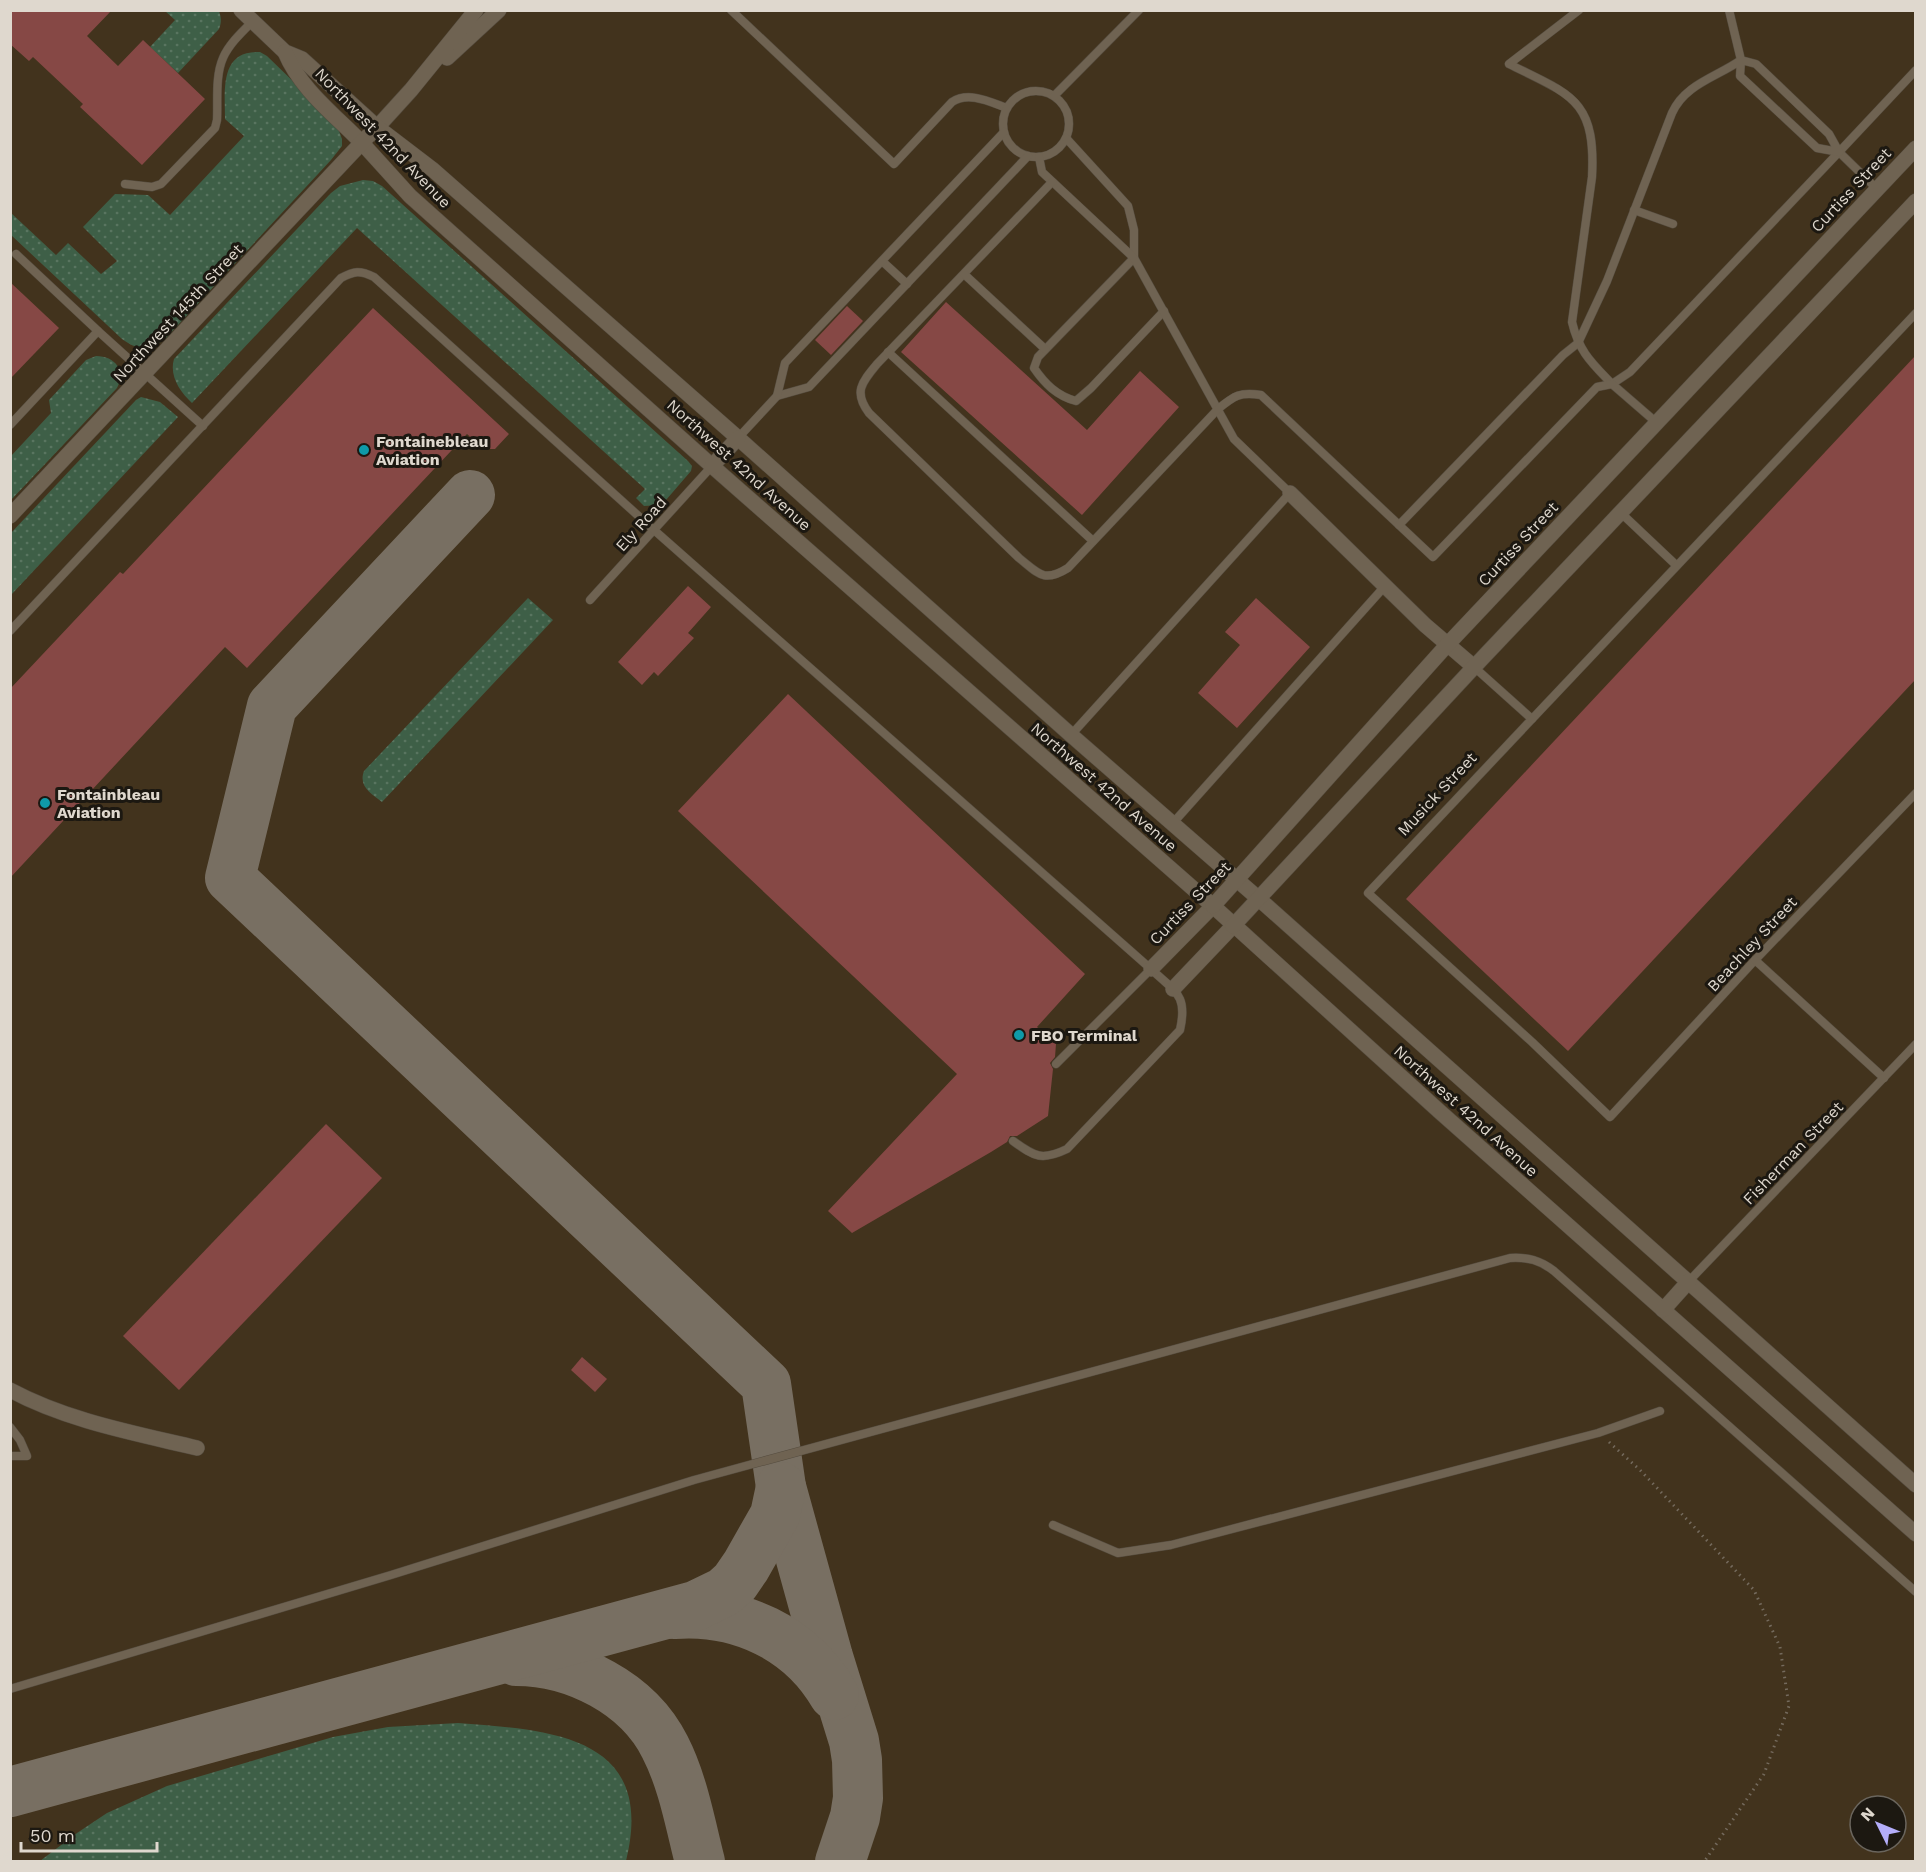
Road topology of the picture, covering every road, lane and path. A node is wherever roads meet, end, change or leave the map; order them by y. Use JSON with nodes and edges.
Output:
{"nodes":[{"id":1,"x":476,"y":10,"type":"edge"},
{"id":2,"x":499,"y":10,"type":"edge"},
{"id":3,"x":731,"y":10,"type":"edge"},
{"id":4,"x":1139,"y":10,"type":"edge"},
{"id":5,"x":1579,"y":10,"type":"edge"},
{"id":6,"x":1729,"y":10,"type":"edge"},
{"id":7,"x":247,"y":16,"type":"edge"},
{"id":8,"x":285,"y":52,"type":"junction"},
{"id":9,"x":1741,"y":60,"type":"junction"},
{"id":10,"x":1916,"y":70,"type":"edge"},
{"id":11,"x":411,"y":90,"type":"junction"},
{"id":12,"x":1053,"y":96,"type":"junction"},
{"id":13,"x":1007,"y":108,"type":"junction"},
{"id":14,"x":1004,"y":132,"type":"junction"},
{"id":15,"x":370,"y":135,"type":"junction"},
{"id":16,"x":1066,"y":138,"type":"junction"},
{"id":17,"x":1916,"y":148,"type":"edge"},
{"id":18,"x":1839,"y":152,"type":"junction"},
{"id":19,"x":1028,"y":156,"type":"junction"},
{"id":20,"x":1039,"y":157,"type":"junction"},
{"id":21,"x":1052,"y":182,"type":"junction"},
{"id":22,"x":125,"y":183,"type":"dead end"},
{"id":23,"x":1877,"y":189,"type":"junction"},
{"id":24,"x":1916,"y":201,"type":"edge"},
{"id":25,"x":1634,"y":210,"type":"junction"},
{"id":26,"x":1672,"y":224,"type":"dead end"},
{"id":27,"x":16,"y":254,"type":"dead end"},
{"id":28,"x":1134,"y":258,"type":"junction"},
{"id":29,"x":882,"y":261,"type":"junction"},
{"id":30,"x":964,"y":274,"type":"junction"},
{"id":31,"x":907,"y":284,"type":"junction"},
{"id":32,"x":1164,"y":311,"type":"junction"},
{"id":33,"x":1916,"y":313,"type":"edge"},
{"id":34,"x":98,"y":331,"type":"junction"},
{"id":35,"x":1578,"y":343,"type":"junction"},
{"id":36,"x":1045,"y":349,"type":"junction"},
{"id":37,"x":888,"y":352,"type":"junction"},
{"id":38,"x":146,"y":374,"type":"junction"},
{"id":39,"x":1612,"y":384,"type":"junction"},
{"id":40,"x":777,"y":396,"type":"junction"},
{"id":41,"x":1218,"y":409,"type":"junction"},
{"id":42,"x":1657,"y":423,"type":"junction"},
{"id":43,"x":10,"y":426,"type":"edge"},
{"id":44,"x":203,"y":426,"type":"junction"},
{"id":45,"x":738,"y":438,"type":"junction"},
{"id":46,"x":712,"y":466,"type":"junction"},
{"id":47,"x":1290,"y":493,"type":"junction"},
{"id":48,"x":1621,"y":513,"type":"junction"},
{"id":49,"x":10,"y":516,"type":"edge"},
{"id":50,"x":1399,"y":525,"type":"junction"},
{"id":51,"x":654,"y":530,"type":"junction"},
{"id":52,"x":1093,"y":541,"type":"junction"},
{"id":53,"x":1676,"y":565,"type":"junction"},
{"id":54,"x":1385,"y":586,"type":"junction"},
{"id":55,"x":590,"y":600,"type":"dead end"},
{"id":56,"x":10,"y":631,"type":"edge"},
{"id":57,"x":1447,"y":645,"type":"junction"},
{"id":58,"x":1474,"y":667,"type":"junction"},
{"id":59,"x":1532,"y":719,"type":"junction"},
{"id":60,"x":1071,"y":735,"type":"junction"},
{"id":61,"x":1916,"y":793,"type":"edge"},
{"id":62,"x":1173,"y":823,"type":"junction"},
{"id":63,"x":1237,"y":880,"type":"junction"},
{"id":64,"x":1259,"y":899,"type":"junction"},
{"id":65,"x":1213,"y":906,"type":"junction"},
{"id":66,"x":1233,"y":926,"type":"junction"},
{"id":67,"x":1755,"y":960,"type":"junction"},
{"id":68,"x":1151,"y":969,"type":"junction"},
{"id":69,"x":1173,"y":989,"type":"junction"},
{"id":70,"x":1916,"y":1044,"type":"edge"},
{"id":71,"x":1056,"y":1064,"type":"dead end"},
{"id":72,"x":1884,"y":1078,"type":"junction"},
{"id":73,"x":1611,"y":1117,"type":"joint"},
{"id":74,"x":1013,"y":1141,"type":"dead end"},
{"id":75,"x":1689,"y":1281,"type":"junction"},
{"id":76,"x":1663,"y":1310,"type":"junction"},
{"id":77,"x":10,"y":1390,"type":"edge"},
{"id":78,"x":1660,"y":1410,"type":"dead end"},
{"id":79,"x":10,"y":1427,"type":"edge"},
{"id":80,"x":1598,"y":1433,"type":"junction"},
{"id":81,"x":197,"y":1448,"type":"dead end"},
{"id":82,"x":10,"y":1456,"type":"edge"},
{"id":83,"x":1916,"y":1485,"type":"edge"},
{"id":84,"x":1053,"y":1525,"type":"dead end"},
{"id":85,"x":1916,"y":1534,"type":"edge"},
{"id":86,"x":1916,"y":1592,"type":"edge"},
{"id":87,"x":10,"y":1689,"type":"edge"},
{"id":88,"x":1704,"y":1862,"type":"edge"}],
"edges":[{"from":1,"to":11,"type":"street"},
{"from":2,"to":11,"type":"street"},
{"from":3,"to":13,"type":"lane"},
{"from":4,"to":12,"type":"lane"},
{"from":5,"to":35,"type":"lane"},
{"from":6,"to":9,"type":"lane"},
{"from":7,"to":8,"type":"street","name":"Northwest 42nd Avenue"},
{"from":7,"to":22,"type":"lane"},
{"from":8,"to":15,"type":"street","name":"Northwest 42nd Avenue"},
{"from":8,"to":15,"type":"street","name":"Northwest 42nd Avenue"},
{"from":9,"to":18,"type":"lane"},
{"from":9,"to":18,"type":"lane"},
{"from":9,"to":25,"type":"lane"},
{"from":10,"to":18,"type":"lane"},
{"from":11,"to":15,"type":"street","name":"Northwest 145th Street"},
{"from":12,"to":13,"type":"lane"},
{"from":12,"to":16,"type":"lane"},
{"from":13,"to":14,"type":"lane"},
{"from":14,"to":19,"type":"lane"},
{"from":14,"to":29,"type":"lane"},
{"from":15,"to":38,"type":"street","name":"Northwest 145th Street"},
{"from":15,"to":45,"type":"street","name":"Northwest 42nd Avenue"},
{"from":15,"to":46,"type":"street","name":"Northwest 42nd Avenue"},
{"from":16,"to":20,"type":"lane"},
{"from":16,"to":28,"type":"lane"},
{"from":17,"to":23,"type":"street","name":"Curtiss Street"},
{"from":18,"to":23,"type":"lane"},
{"from":18,"to":39,"type":"lane"},
{"from":19,"to":20,"type":"lane"},
{"from":19,"to":31,"type":"lane"},
{"from":20,"to":21,"type":"lane"},
{"from":21,"to":28,"type":"lane"},
{"from":21,"to":30,"type":"lane"},
{"from":23,"to":42,"type":"street","name":"Curtiss Street"},
{"from":24,"to":48,"type":"street"},
{"from":25,"to":26,"type":"lane"},
{"from":25,"to":35,"type":"lane"},
{"from":27,"to":34,"type":"lane"},
{"from":28,"to":32,"type":"lane"},
{"from":28,"to":36,"type":"lane"},
{"from":29,"to":31,"type":"lane"},
{"from":29,"to":40,"type":"lane"},
{"from":30,"to":36,"type":"lane"},
{"from":30,"to":37,"type":"lane"},
{"from":31,"to":40,"type":"lane"},
{"from":32,"to":36,"type":"lane"},
{"from":32,"to":41,"type":"lane"},
{"from":33,"to":53,"type":"lane"},
{"from":34,"to":38,"type":"lane"},
{"from":34,"to":43,"type":"lane"},
{"from":35,"to":39,"type":"lane"},
{"from":35,"to":50,"type":"lane"},
{"from":37,"to":52,"type":"lane"},
{"from":37,"to":52,"type":"lane"},
{"from":38,"to":44,"type":"lane"},
{"from":38,"to":49,"type":"street","name":"Northwest 145th Street"},
{"from":39,"to":42,"type":"lane"},
{"from":39,"to":50,"type":"lane"},
{"from":40,"to":45,"type":"lane"},
{"from":41,"to":47,"type":"lane"},
{"from":41,"to":50,"type":"lane"},
{"from":41,"to":52,"type":"lane"},
{"from":42,"to":57,"type":"street","name":"Curtiss Street"},
{"from":44,"to":51,"type":"lane"},
{"from":44,"to":56,"type":"lane"},
{"from":45,"to":46,"type":"street"},
{"from":45,"to":60,"type":"street","name":"Northwest 42nd Avenue"},
{"from":46,"to":51,"type":"lane","name":"Ely Road"},
{"from":46,"to":65,"type":"street","name":"Northwest 42nd Avenue"},
{"from":47,"to":54,"type":"street"},
{"from":47,"to":60,"type":"lane"},
{"from":48,"to":53,"type":"lane"},
{"from":48,"to":58,"type":"street"},
{"from":51,"to":55,"type":"lane","name":"Ely Road"},
{"from":51,"to":68,"type":"lane"},
{"from":53,"to":59,"type":"lane"},
{"from":54,"to":57,"type":"street"},
{"from":54,"to":62,"type":"lane"},
{"from":57,"to":58,"type":"street"},
{"from":57,"to":63,"type":"street","name":"Curtiss Street"},
{"from":58,"to":59,"type":"lane"},
{"from":58,"to":64,"type":"street"},
{"from":59,"to":73,"type":"lane","name":"Musick Street"},
{"from":60,"to":62,"type":"street","name":"Northwest 42nd Avenue"},
{"from":61,"to":67,"type":"lane","name":"Beachley Street"},
{"from":62,"to":63,"type":"street","name":"Northwest 42nd Avenue"},
{"from":63,"to":64,"type":"street","name":"Northwest 42nd Avenue"},
{"from":63,"to":65,"type":"street","name":"Curtiss Street"},
{"from":64,"to":66,"type":"street"},
{"from":64,"to":75,"type":"street","name":"Northwest 42nd Avenue"},
{"from":65,"to":66,"type":"street","name":"Northwest 42nd Avenue"},
{"from":65,"to":68,"type":"street","name":"Curtiss Street"},
{"from":66,"to":69,"type":"street"},
{"from":66,"to":76,"type":"street","name":"Northwest 42nd Avenue"},
{"from":67,"to":72,"type":"lane"},
{"from":67,"to":73,"type":"lane","name":"Beachley Street"},
{"from":68,"to":69,"type":"lane"},
{"from":68,"to":71,"type":"lane"},
{"from":69,"to":74,"type":"lane"},
{"from":70,"to":72,"type":"lane","name":"Fisherman Street"},
{"from":72,"to":75,"type":"lane","name":"Fisherman Street"},
{"from":75,"to":76,"type":"street"},
{"from":75,"to":83,"type":"street","name":"Northwest 42nd Avenue"},
{"from":76,"to":85,"type":"street","name":"Northwest 42nd Avenue"},
{"from":77,"to":81,"type":"street"},
{"from":78,"to":80,"type":"lane"},
{"from":79,"to":82,"type":"lane"},
{"from":80,"to":84,"type":"lane"},
{"from":80,"to":88,"type":"path"},
{"from":86,"to":87,"type":"lane"}]}
